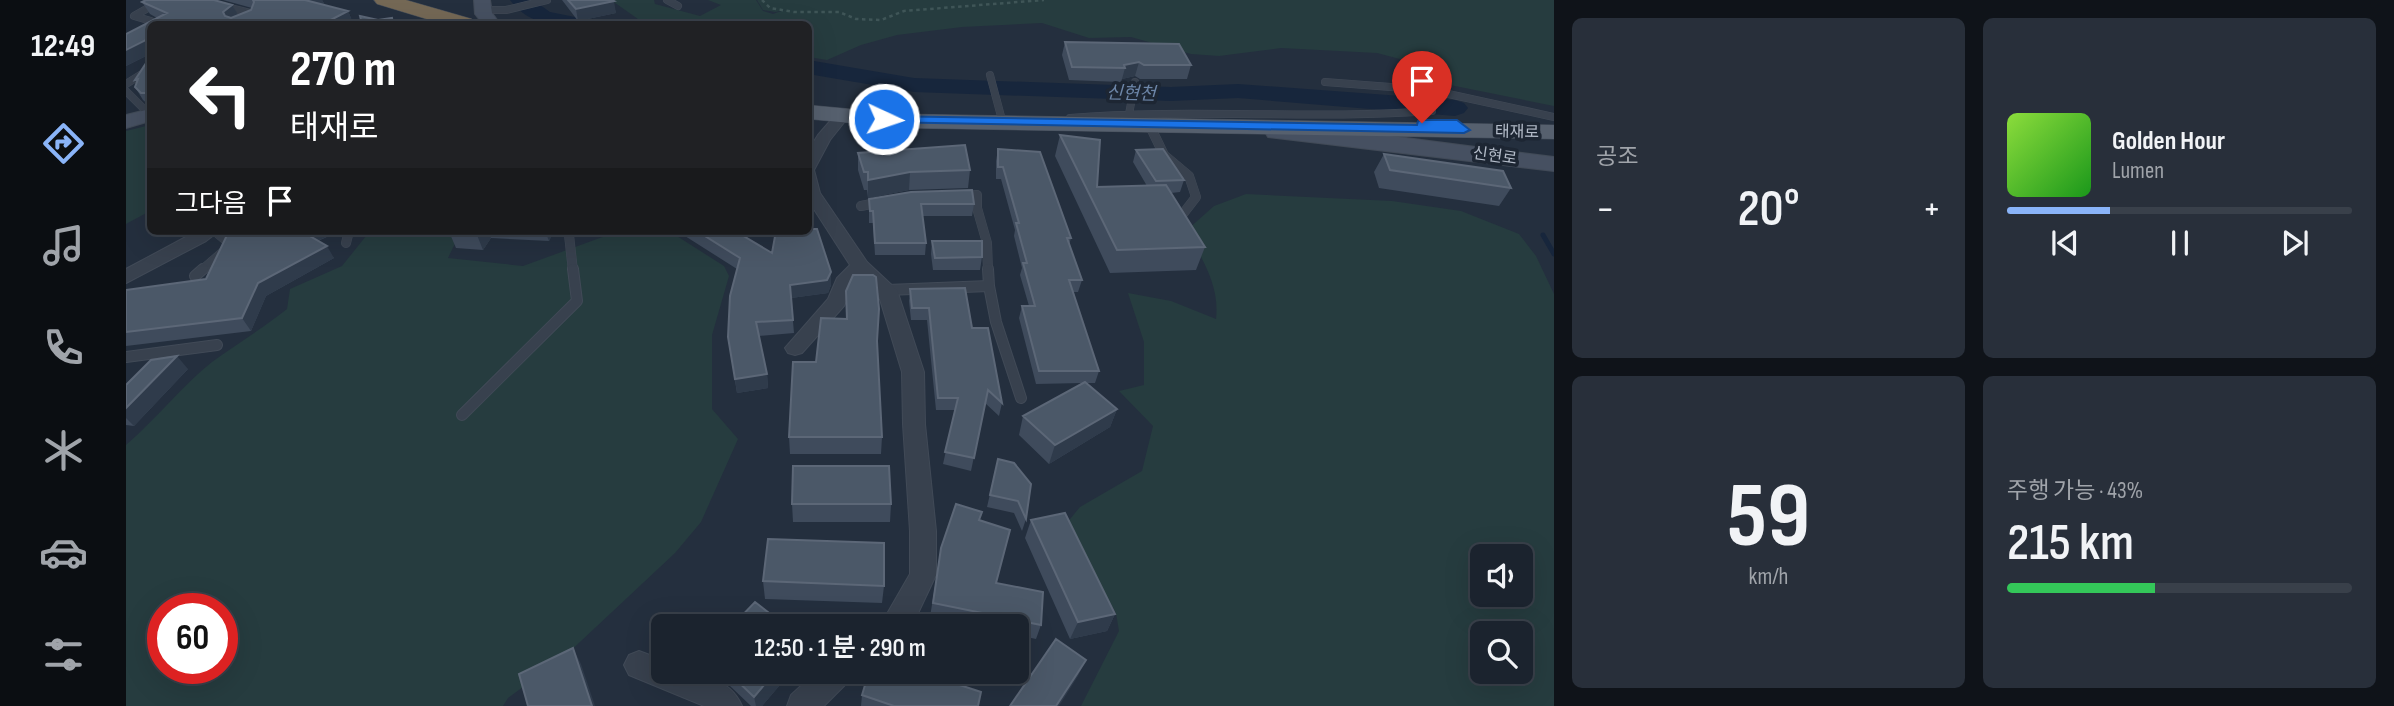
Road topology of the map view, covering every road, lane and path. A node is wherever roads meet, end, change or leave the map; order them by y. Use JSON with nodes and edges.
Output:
{"nodes":[{"id":1,"x":162,"y":0,"type":"edge"},
{"id":2,"x":199,"y":0,"type":"edge"},
{"id":3,"x":384,"y":0,"type":"edge"},
{"id":4,"x":543,"y":0,"type":"edge"},
{"id":5,"x":667,"y":0,"type":"edge"},
{"id":6,"x":762,"y":0,"type":"edge"},
{"id":7,"x":1044,"y":0,"type":"edge"},
{"id":8,"x":417,"y":2,"type":"edge"},
{"id":9,"x":678,"y":6,"type":"dead end"},
{"id":10,"x":483,"y":12,"type":"edge"},
{"id":11,"x":151,"y":21,"type":"edge"},
{"id":12,"x":244,"y":21,"type":"edge"},
{"id":13,"x":454,"y":21,"type":"edge"},
{"id":14,"x":147,"y":28,"type":"edge"},
{"id":15,"x":142,"y":31,"type":"edge"},
{"id":16,"x":147,"y":71,"type":"edge"},
{"id":17,"x":990,"y":75,"type":"dead end"},
{"id":18,"x":1135,"y":82,"type":"dead end"},
{"id":19,"x":1325,"y":82,"type":"dead end"},
{"id":20,"x":126,"y":84,"type":"edge"},
{"id":21,"x":126,"y":91,"type":"edge"},
{"id":22,"x":1432,"y":92,"type":"junction"},
{"id":23,"x":812,"y":110,"type":"edge"},
{"id":24,"x":812,"y":111,"type":"edge"},
{"id":25,"x":147,"y":112,"type":"edge"},
{"id":26,"x":843,"y":115,"type":"junction"},
{"id":27,"x":147,"y":116,"type":"edge"},
{"id":28,"x":1554,"y":117,"type":"edge"},
{"id":29,"x":1139,"y":119,"type":"junction"},
{"id":30,"x":1002,"y":120,"type":"junction"},
{"id":31,"x":1056,"y":120,"type":"junction"},
{"id":32,"x":126,"y":121,"type":"edge"},
{"id":33,"x":1554,"y":125,"type":"edge"},
{"id":34,"x":1227,"y":126,"type":"junction"},
{"id":35,"x":1461,"y":126,"type":"junction"},
{"id":36,"x":1554,"y":132,"type":"edge"},
{"id":37,"x":1554,"y":138,"type":"edge"},
{"id":38,"x":812,"y":159,"type":"edge"},
{"id":39,"x":1553,"y":167,"type":"edge"},
{"id":40,"x":812,"y":193,"type":"edge"},
{"id":41,"x":950,"y":196,"type":"edge"},
{"id":42,"x":897,"y":199,"type":"edge"},
{"id":43,"x":861,"y":206,"type":"dead end"},
{"id":44,"x":1176,"y":223,"type":"edge"},
{"id":45,"x":205,"y":235,"type":"edge"},
{"id":46,"x":218,"y":235,"type":"edge"},
{"id":47,"x":348,"y":235,"type":"edge"},
{"id":48,"x":569,"y":235,"type":"edge"},
{"id":49,"x":346,"y":243,"type":"dead end"},
{"id":50,"x":860,"y":266,"type":"junction"},
{"id":51,"x":195,"y":276,"type":"dead end"},
{"id":52,"x":126,"y":277,"type":"edge"},
{"id":53,"x":989,"y":286,"type":"junction"},
{"id":54,"x":887,"y":290,"type":"junction"},
{"id":55,"x":217,"y":345,"type":"dead end"},
{"id":56,"x":795,"y":348,"type":"dead end"},
{"id":57,"x":126,"y":357,"type":"edge"},
{"id":58,"x":1021,"y":398,"type":"dead end"},
{"id":59,"x":462,"y":415,"type":"dead end"},
{"id":60,"x":904,"y":614,"type":"edge"},
{"id":61,"x":639,"y":665,"type":"dead end"},
{"id":62,"x":825,"y":684,"type":"edge"},
{"id":63,"x":727,"y":706,"type":"edge"},
{"id":64,"x":802,"y":706,"type":"edge"}],
"edges":[{"from":1,"to":11,"type":"lane"},
{"from":2,"to":12,"type":"lane"},
{"from":3,"to":13,"type":"highway"},
{"from":4,"to":10,"type":"lane"},
{"from":5,"to":9,"type":"lane"},
{"from":6,"to":7,"type":"path"},
{"from":8,"to":10,"type":"highway"},
{"from":14,"to":15,"type":"lane"},
{"from":16,"to":20,"type":"lane"},
{"from":17,"to":30,"type":"lane"},
{"from":18,"to":29,"type":"lane"},
{"from":19,"to":22,"type":"lane"},
{"from":21,"to":25,"type":"lane"},
{"from":22,"to":28,"type":"lane"},
{"from":22,"to":29,"type":"lane"},
{"from":23,"to":30,"type":"main road","name":"태재로"},
{"from":24,"to":26,"type":"main road","name":"태재로"},
{"from":26,"to":29,"type":"main road","name":"태재로"},
{"from":26,"to":38,"type":"street"},
{"from":27,"to":32,"type":"main road"},
{"from":29,"to":31,"type":"lane"},
{"from":29,"to":34,"type":"main road","name":"태재로"},
{"from":29,"to":44,"type":"lane"},
{"from":30,"to":31,"type":"main road","name":"태재로"},
{"from":31,"to":35,"type":"main road","name":"태재로"},
{"from":33,"to":35,"type":"main road","name":"태재로"},
{"from":34,"to":35,"type":"main road","name":"태재로"},
{"from":34,"to":39,"type":"main road","name":"신현로"},
{"from":35,"to":36,"type":"main road","name":"태재로"},
{"from":35,"to":39,"type":"main road"},
{"from":37,"to":39,"type":"main road"},
{"from":40,"to":50,"type":"street"},
{"from":41,"to":53,"type":"lane"},
{"from":42,"to":43,"type":"lane"},
{"from":45,"to":52,"type":"street"},
{"from":46,"to":51,"type":"lane"},
{"from":47,"to":49,"type":"lane"},
{"from":48,"to":59,"type":"lane"},
{"from":50,"to":54,"type":"street"},
{"from":50,"to":56,"type":"street"},
{"from":53,"to":54,"type":"lane"},
{"from":53,"to":58,"type":"lane"},
{"from":54,"to":60,"type":"street"},
{"from":55,"to":57,"type":"lane"},
{"from":61,"to":63,"type":"street"},
{"from":62,"to":64,"type":"street"}]}
